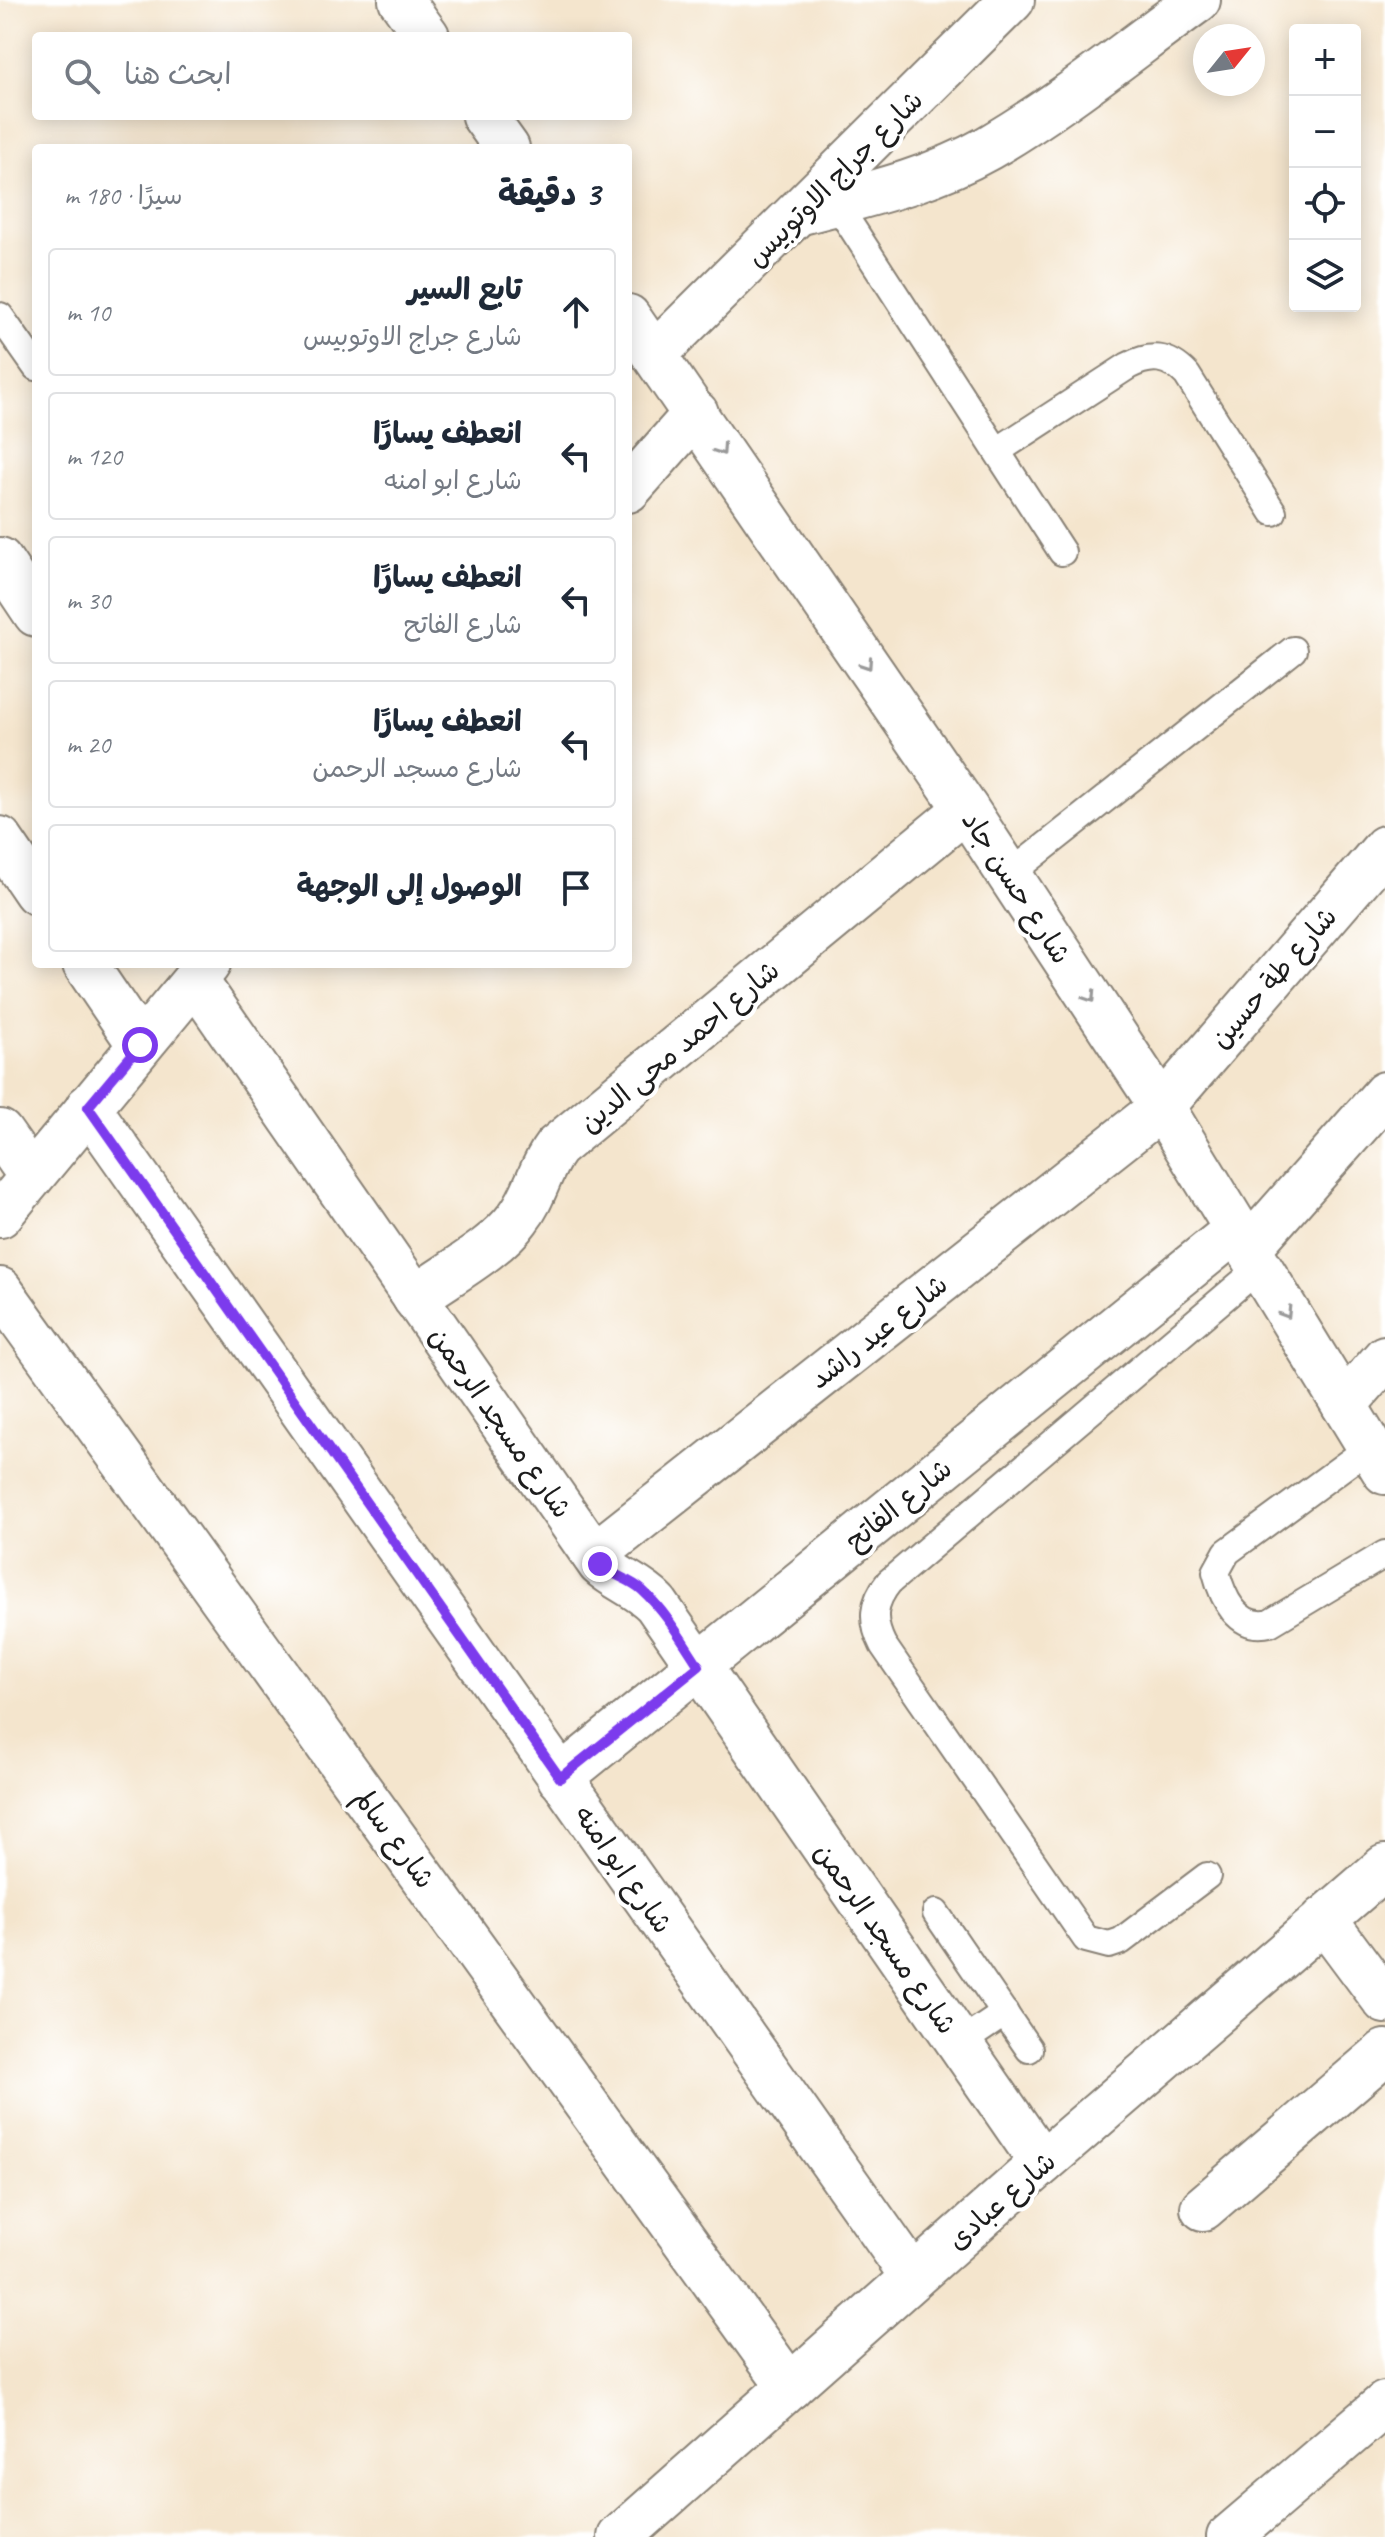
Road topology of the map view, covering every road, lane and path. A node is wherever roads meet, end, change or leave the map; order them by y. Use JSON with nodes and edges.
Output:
{"nodes":[{"id":1,"x":401,"y":0,"type":"edge"},
{"id":2,"x":1012,"y":0,"type":"edge"},
{"id":3,"x":1198,"y":0,"type":"edge"},
{"id":4,"x":424,"y":32,"type":"edge"},
{"id":5,"x":487,"y":120,"type":"edge"},
{"id":6,"x":504,"y":144,"type":"edge"},
{"id":7,"x":817,"y":208,"type":"junction"},
{"id":8,"x":0,"y":316,"type":"edge"},
{"id":9,"x":632,"y":322,"type":"edge"},
{"id":10,"x":655,"y":354,"type":"junction"},
{"id":11,"x":32,"y":361,"type":"edge"},
{"id":12,"x":696,"y":413,"type":"junction"},
{"id":13,"x":997,"y":451,"type":"junction"},
{"id":14,"x":632,"y":485,"type":"edge"},
{"id":15,"x":1273,"y":512,"type":"dead end"},
{"id":16,"x":1062,"y":552,"type":"dead end"},
{"id":17,"x":0,"y":560,"type":"edge"},
{"id":18,"x":32,"y":608,"type":"edge"},
{"id":19,"x":1293,"y":650,"type":"dead end"},
{"id":20,"x":966,"y":809,"type":"junction"},
{"id":21,"x":0,"y":839,"type":"edge"},
{"id":22,"x":1385,"y":848,"type":"edge"},
{"id":23,"x":1009,"y":875,"type":"junction"},
{"id":24,"x":32,"y":886,"type":"edge"},
{"id":25,"x":88,"y":968,"type":"edge"},
{"id":26,"x":202,"y":972,"type":"edge"},
{"id":27,"x":140,"y":1045,"type":"junction"},
{"id":28,"x":1385,"y":1094,"type":"edge"},
{"id":29,"x":88,"y":1107,"type":"junction"},
{"id":30,"x":1162,"y":1107,"type":"junction"},
{"id":31,"x":0,"y":1132,"type":"edge"},
{"id":32,"x":31,"y":1176,"type":"junction"},
{"id":33,"x":0,"y":1215,"type":"edge"},
{"id":34,"x":1247,"y":1249,"type":"junction"},
{"id":35,"x":0,"y":1290,"type":"edge"},
{"id":36,"x":415,"y":1298,"type":"junction"},
{"id":37,"x":1385,"y":1358,"type":"edge"},
{"id":38,"x":1344,"y":1405,"type":"junction"},
{"id":39,"x":1377,"y":1459,"type":"edge"},
{"id":40,"x":1385,"y":1554,"type":"edge"},
{"id":41,"x":594,"y":1555,"type":"junction"},
{"id":42,"x":699,"y":1666,"type":"junction"},
{"id":43,"x":560,"y":1778,"type":"junction"},
{"id":44,"x":1385,"y":1867,"type":"edge"},
{"id":45,"x":1207,"y":1876,"type":"dead end"},
{"id":46,"x":936,"y":1913,"type":"dead end"},
{"id":47,"x":1324,"y":1919,"type":"junction"},
{"id":48,"x":1385,"y":2001,"type":"edge"},
{"id":49,"x":1005,"y":2013,"type":"junction"},
{"id":50,"x":959,"y":2044,"type":"junction"},
{"id":51,"x":1029,"y":2049,"type":"dead end"},
{"id":52,"x":1385,"y":2052,"type":"edge"},
{"id":53,"x":1042,"y":2163,"type":"junction"},
{"id":54,"x":1203,"y":2208,"type":"dead end"},
{"id":55,"x":913,"y":2277,"type":"junction"},
{"id":56,"x":790,"y":2387,"type":"junction"},
{"id":57,"x":1385,"y":2404,"type":"edge"},
{"id":58,"x":620,"y":2537,"type":"edge"},
{"id":59,"x":1229,"y":2537,"type":"edge"}],
"edges":[{"from":1,"to":4,"type":"street"},
{"from":2,"to":7,"type":"street","name":"شارع جراج الاوتوبيس"},
{"from":3,"to":7,"type":"street"},
{"from":5,"to":6,"type":"street"},
{"from":7,"to":10,"type":"street","name":"شارع جراج الاوتوبيس"},
{"from":7,"to":13,"type":"lane"},
{"from":8,"to":11,"type":"lane"},
{"from":9,"to":10,"type":"street","name":"شارع حسن جاد"},
{"from":10,"to":12,"type":"street","name":"شارع حسن جاد"},
{"from":12,"to":14,"type":"street"},
{"from":12,"to":20,"type":"street","name":"شارع حسن جاد","one_way":true},
{"from":13,"to":15,"type":"lane"},
{"from":13,"to":16,"type":"lane"},
{"from":17,"to":18,"type":"street"},
{"from":19,"to":23,"type":"lane"},
{"from":20,"to":23,"type":"street","name":"شارع حسن جاد"},
{"from":20,"to":36,"type":"street","name":"شارع احمد محى الدين"},
{"from":21,"to":24,"type":"street"},
{"from":22,"to":30,"type":"street","name":"شارع طة حسين"},
{"from":23,"to":30,"type":"street","name":"شارع حسن جاد","one_way":true},
{"from":25,"to":27,"type":"street"},
{"from":26,"to":27,"type":"street"},
{"from":26,"to":36,"type":"street","name":"شارع مسجد الرحمن"},
{"from":27,"to":29,"type":"street"},
{"from":28,"to":34,"type":"street","name":"شارع الفاتح"},
{"from":29,"to":32,"type":"street"},
{"from":29,"to":43,"type":"street","name":"شارع ابو امنه"},
{"from":30,"to":34,"type":"street","name":"شارع حسن جاد"},
{"from":30,"to":41,"type":"street","name":"شارع عيد راشد"},
{"from":31,"to":32,"type":"street"},
{"from":32,"to":33,"type":"street"},
{"from":34,"to":38,"type":"street","name":"شارع حسن جاد","one_way":true},
{"from":34,"to":42,"type":"street","name":"شارع الفاتح"},
{"from":34,"to":45,"type":"lane"},
{"from":35,"to":56,"type":"street","name":"شارع سالم"},
{"from":36,"to":41,"type":"street","name":"شارع مسجد الرحمن"},
{"from":37,"to":38,"type":"street"},
{"from":38,"to":39,"type":"street","name":"شارع حسن جاد"},
{"from":39,"to":40,"type":"lane"},
{"from":41,"to":42,"type":"street","name":"شارع مسجد الرحمن"},
{"from":42,"to":43,"type":"street","name":"شارع الفاتح"},
{"from":42,"to":50,"type":"street","name":"شارع مسجد الرحمن"},
{"from":43,"to":55,"type":"street","name":"شارع ابو امنه"},
{"from":44,"to":47,"type":"street","name":"شارع عبادى"},
{"from":46,"to":49,"type":"lane"},
{"from":47,"to":48,"type":"street"},
{"from":47,"to":53,"type":"street","name":"شارع عبادى"},
{"from":49,"to":50,"type":"lane"},
{"from":49,"to":51,"type":"lane"},
{"from":50,"to":53,"type":"street","name":"شارع مسجد الرحمن"},
{"from":52,"to":54,"type":"street"},
{"from":53,"to":55,"type":"street","name":"شارع عبادى"},
{"from":55,"to":56,"type":"street","name":"شارع عبادى"},
{"from":56,"to":58,"type":"street","name":"شارع عبادى"},
{"from":57,"to":59,"type":"street"}]}
